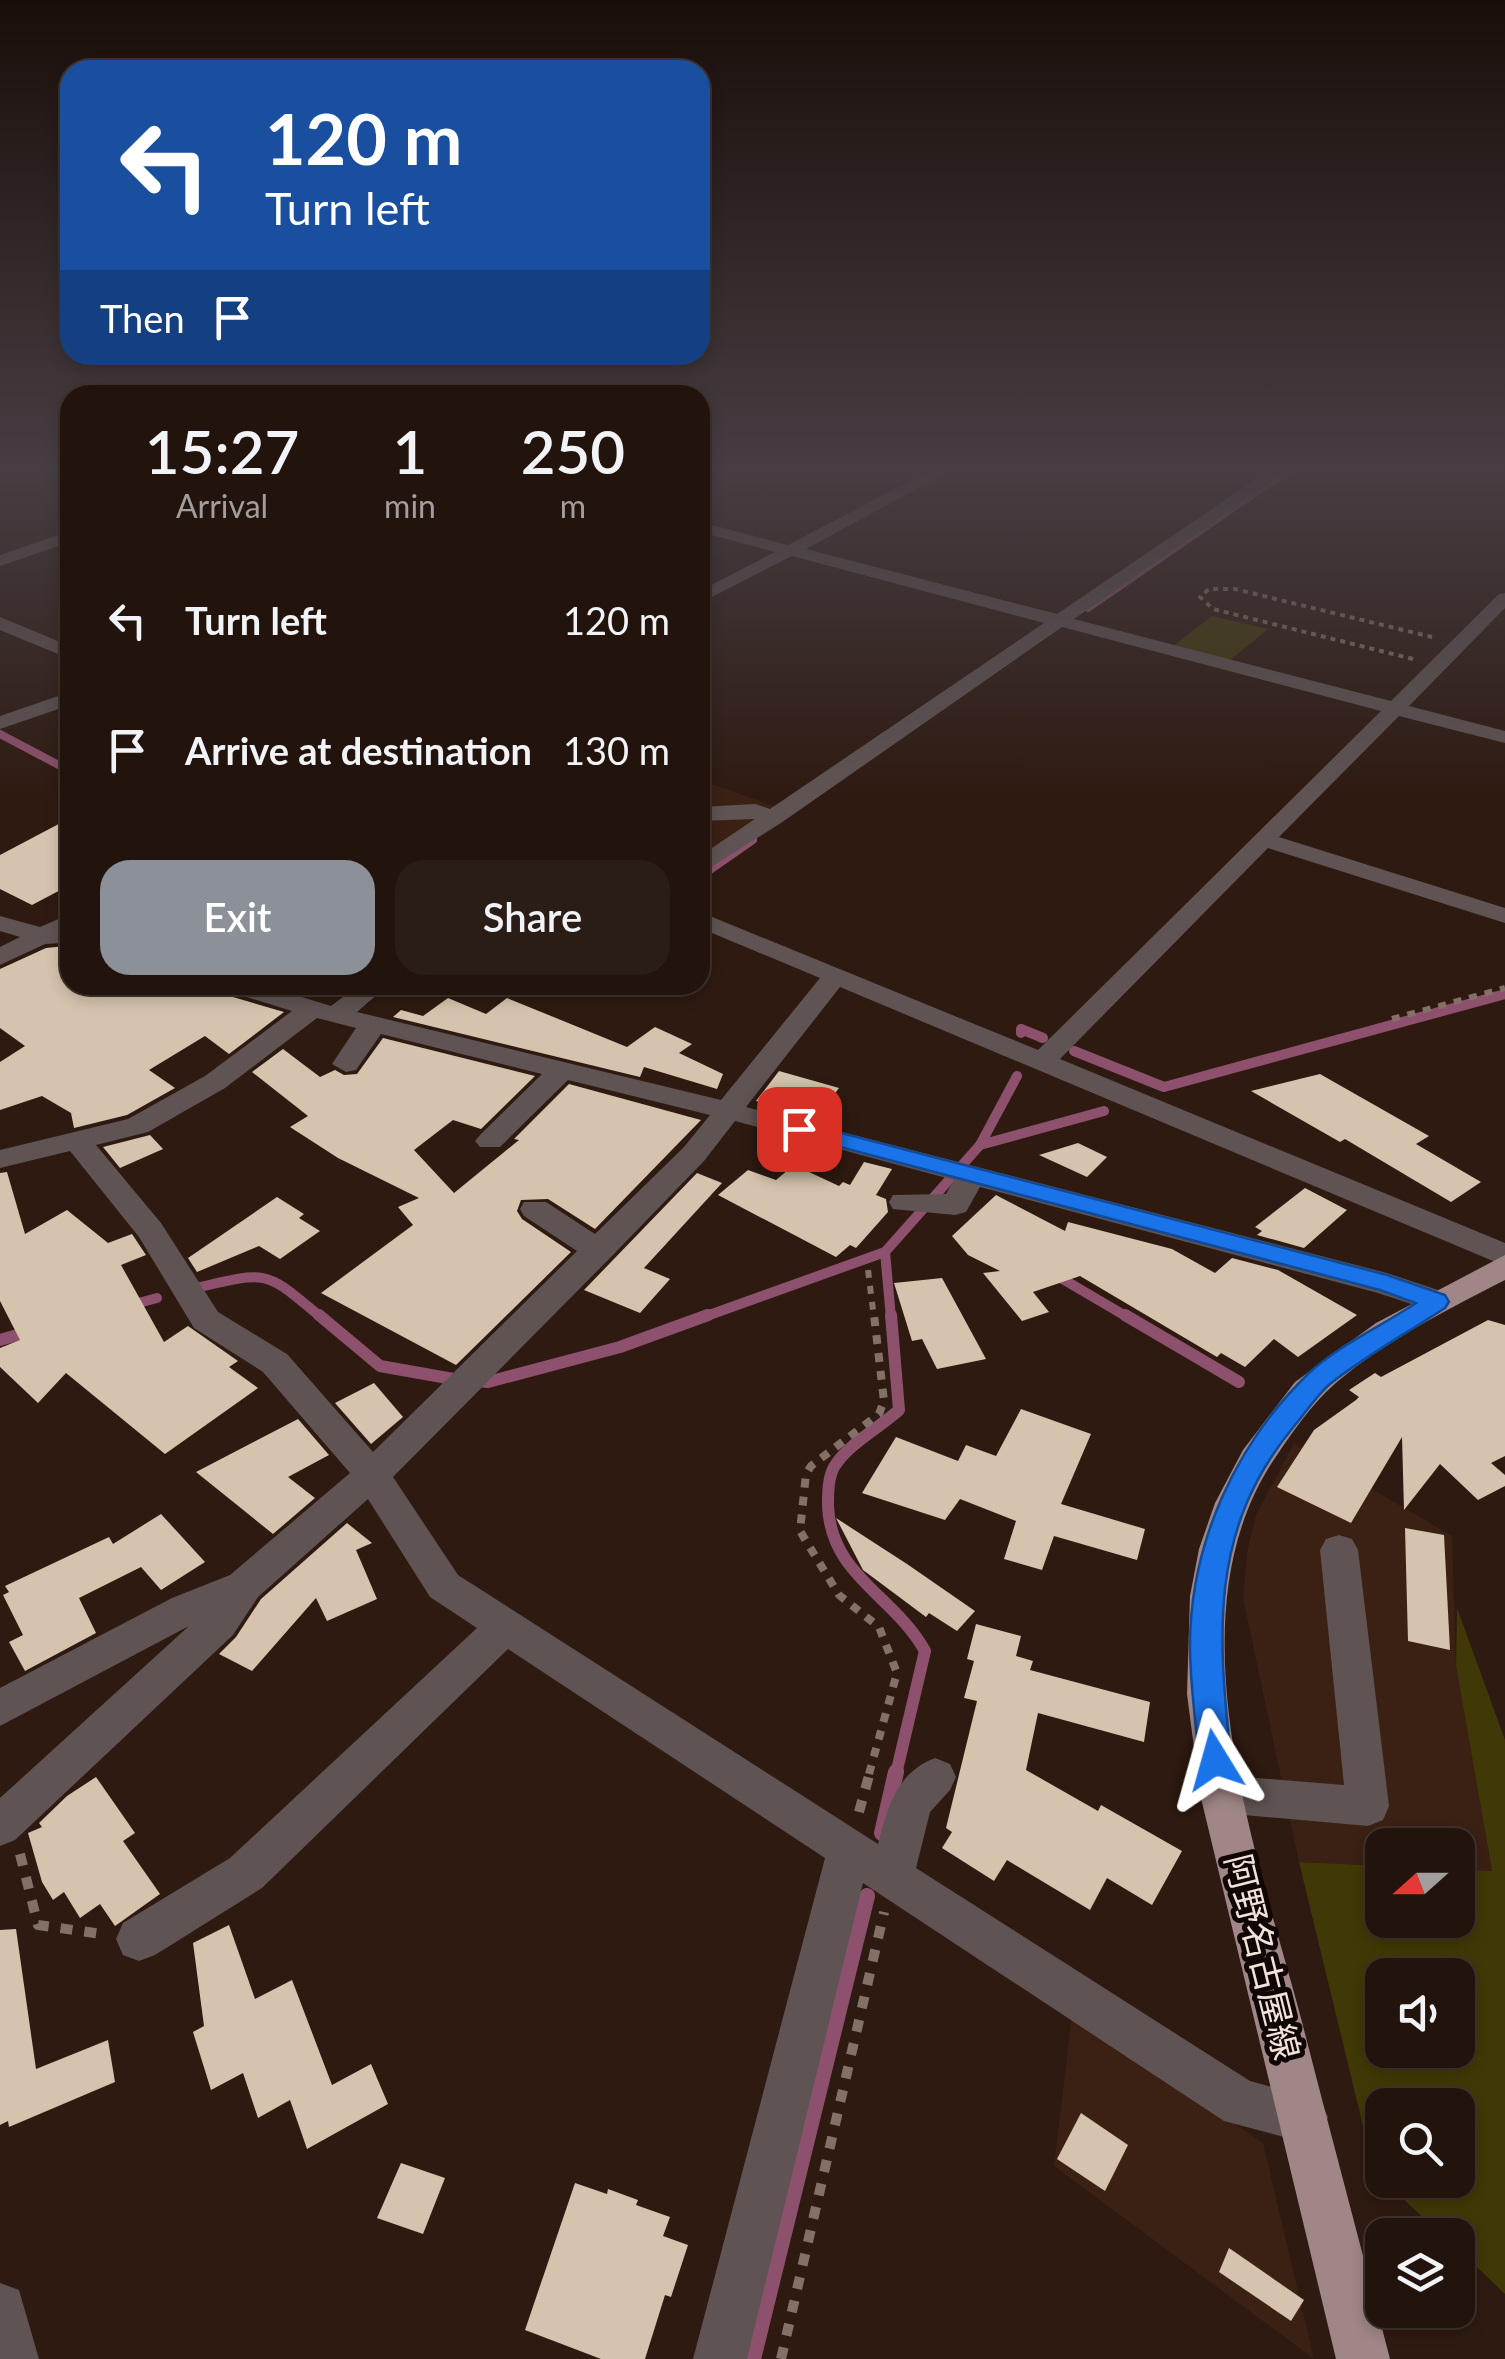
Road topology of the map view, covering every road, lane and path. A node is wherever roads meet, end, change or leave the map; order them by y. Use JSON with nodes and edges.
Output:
{"nodes":[{"id":1,"x":740,"y":577,"type":"edge"},
{"id":2,"x":890,"y":577,"type":"edge"},
{"id":3,"x":1125,"y":577,"type":"edge"},
{"id":4,"x":710,"y":593,"type":"edge"},
{"id":5,"x":1505,"y":598,"type":"edge"},
{"id":6,"x":1061,"y":621,"type":"junction"},
{"id":7,"x":0,"y":623,"type":"edge"},
{"id":8,"x":1460,"y":644,"type":"junction"},
{"id":9,"x":60,"y":648,"type":"edge"},
{"id":10,"x":1439,"y":665,"type":"junction"},
{"id":11,"x":60,"y":702,"type":"edge"},
{"id":12,"x":1396,"y":708,"type":"junction"},
{"id":13,"x":0,"y":723,"type":"edge"},
{"id":14,"x":1505,"y":737,"type":"edge"},
{"id":15,"x":710,"y":813,"type":"edge"},
{"id":16,"x":772,"y":818,"type":"junction"},
{"id":17,"x":1266,"y":840,"type":"junction"},
{"id":18,"x":710,"y":860,"type":"edge"},
{"id":19,"x":1505,"y":916,"type":"edge"},
{"id":20,"x":710,"y":922,"type":"edge"},
{"id":21,"x":0,"y":923,"type":"edge"},
{"id":22,"x":60,"y":926,"type":"edge"},
{"id":23,"x":42,"y":935,"type":"junction"},
{"id":24,"x":60,"y":940,"type":"edge"},
{"id":25,"x":0,"y":957,"type":"edge"},
{"id":26,"x":835,"y":976,"type":"junction"},
{"id":27,"x":1505,"y":988,"type":"edge"},
{"id":28,"x":269,"y":995,"type":"edge"},
{"id":29,"x":357,"y":995,"type":"edge"},
{"id":30,"x":324,"y":1012,"type":"junction"},
{"id":31,"x":1392,"y":1019,"type":"dead end"},
{"id":32,"x":374,"y":1024,"type":"junction"},
{"id":33,"x":1041,"y":1062,"type":"junction"},
{"id":34,"x":346,"y":1064,"type":"dead end"},
{"id":35,"x":562,"y":1070,"type":"junction"},
{"id":36,"x":728,"y":1110,"type":"junction"},
{"id":37,"x":490,"y":1141,"type":"dead end"},
{"id":38,"x":78,"y":1142,"type":"junction"},
{"id":39,"x":0,"y":1159,"type":"edge"},
{"id":40,"x":961,"y":1171,"type":"junction"},
{"id":41,"x":920,"y":1203,"type":"dead end"},
{"id":42,"x":535,"y":1209,"type":"dead end"},
{"id":43,"x":599,"y":1251,"type":"junction"},
{"id":44,"x":1505,"y":1256,"type":"edge"},
{"id":45,"x":1505,"y":1266,"type":"edge"},
{"id":46,"x":868,"y":1270,"type":"dead end"},
{"id":47,"x":1436,"y":1302,"type":"junction"},
{"id":48,"x":372,"y":1476,"type":"junction"},
{"id":49,"x":1340,"y":1550,"type":"dead end"},
{"id":50,"x":244,"y":1586,"type":"junction"},
{"id":51,"x":506,"y":1626,"type":"junction"},
{"id":52,"x":0,"y":1708,"type":"edge"},
{"id":53,"x":935,"y":1777,"type":"dead end"},
{"id":54,"x":1221,"y":1794,"type":"junction"},
{"id":55,"x":6,"y":1822,"type":"edge"},
{"id":56,"x":850,"y":1849,"type":"junction"},
{"id":57,"x":892,"y":1876,"type":"junction"},
{"id":58,"x":139,"y":1939,"type":"joint"},
{"id":59,"x":1303,"y":2117,"type":"junction"},
{"id":60,"x":0,"y":2309,"type":"edge"},
{"id":61,"x":12,"y":2359,"type":"edge"},
{"id":62,"x":720,"y":2359,"type":"edge"},
{"id":63,"x":781,"y":2359,"type":"edge"},
{"id":64,"x":1364,"y":2359,"type":"edge"}],
"edges":[{"from":1,"to":4,"type":"street"},
{"from":2,"to":6,"type":"street"},
{"from":3,"to":6,"type":"street"},
{"from":5,"to":8,"type":"street"},
{"from":6,"to":12,"type":"street"},
{"from":6,"to":16,"type":"street"},
{"from":7,"to":9,"type":"street"},
{"from":8,"to":10,"type":"street"},
{"from":8,"to":10,"type":"path"},
{"from":10,"to":12,"type":"street"},
{"from":11,"to":13,"type":"street"},
{"from":12,"to":14,"type":"street"},
{"from":12,"to":17,"type":"street"},
{"from":15,"to":16,"type":"street"},
{"from":16,"to":18,"type":"street"},
{"from":17,"to":19,"type":"street"},
{"from":17,"to":33,"type":"street"},
{"from":20,"to":26,"type":"street"},
{"from":21,"to":23,"type":"street"},
{"from":22,"to":23,"type":"street"},
{"from":23,"to":24,"type":"street"},
{"from":23,"to":25,"type":"street"},
{"from":26,"to":33,"type":"street"},
{"from":26,"to":36,"type":"street"},
{"from":27,"to":31,"type":"path"},
{"from":28,"to":30,"type":"street"},
{"from":29,"to":30,"type":"street"},
{"from":30,"to":32,"type":"street"},
{"from":30,"to":38,"type":"street"},
{"from":32,"to":34,"type":"street"},
{"from":32,"to":35,"type":"street"},
{"from":33,"to":44,"type":"street"},
{"from":35,"to":36,"type":"street"},
{"from":35,"to":37,"type":"street"},
{"from":36,"to":40,"type":"street"},
{"from":36,"to":43,"type":"street"},
{"from":38,"to":39,"type":"street"},
{"from":38,"to":48,"type":"street"},
{"from":40,"to":41,"type":"street"},
{"from":40,"to":47,"type":"street"},
{"from":42,"to":43,"type":"street"},
{"from":43,"to":48,"type":"street"},
{"from":45,"to":47,"type":"main road","name":"阿野名古屋線"},
{"from":46,"to":56,"type":"path"},
{"from":47,"to":54,"type":"main road","name":"阿野名古屋線"},
{"from":48,"to":50,"type":"street"},
{"from":48,"to":51,"type":"street"},
{"from":49,"to":54,"type":"street"},
{"from":50,"to":52,"type":"street"},
{"from":50,"to":55,"type":"street"},
{"from":51,"to":56,"type":"street"},
{"from":51,"to":58,"type":"street"},
{"from":53,"to":57,"type":"street"},
{"from":54,"to":59,"type":"main road","name":"阿野名古屋線"},
{"from":55,"to":58,"type":"path"},
{"from":56,"to":57,"type":"street"},
{"from":56,"to":62,"type":"street"},
{"from":57,"to":59,"type":"street"},
{"from":57,"to":63,"type":"path"},
{"from":59,"to":64,"type":"main road","name":"阿野名古屋線"},
{"from":60,"to":61,"type":"street"}]}
